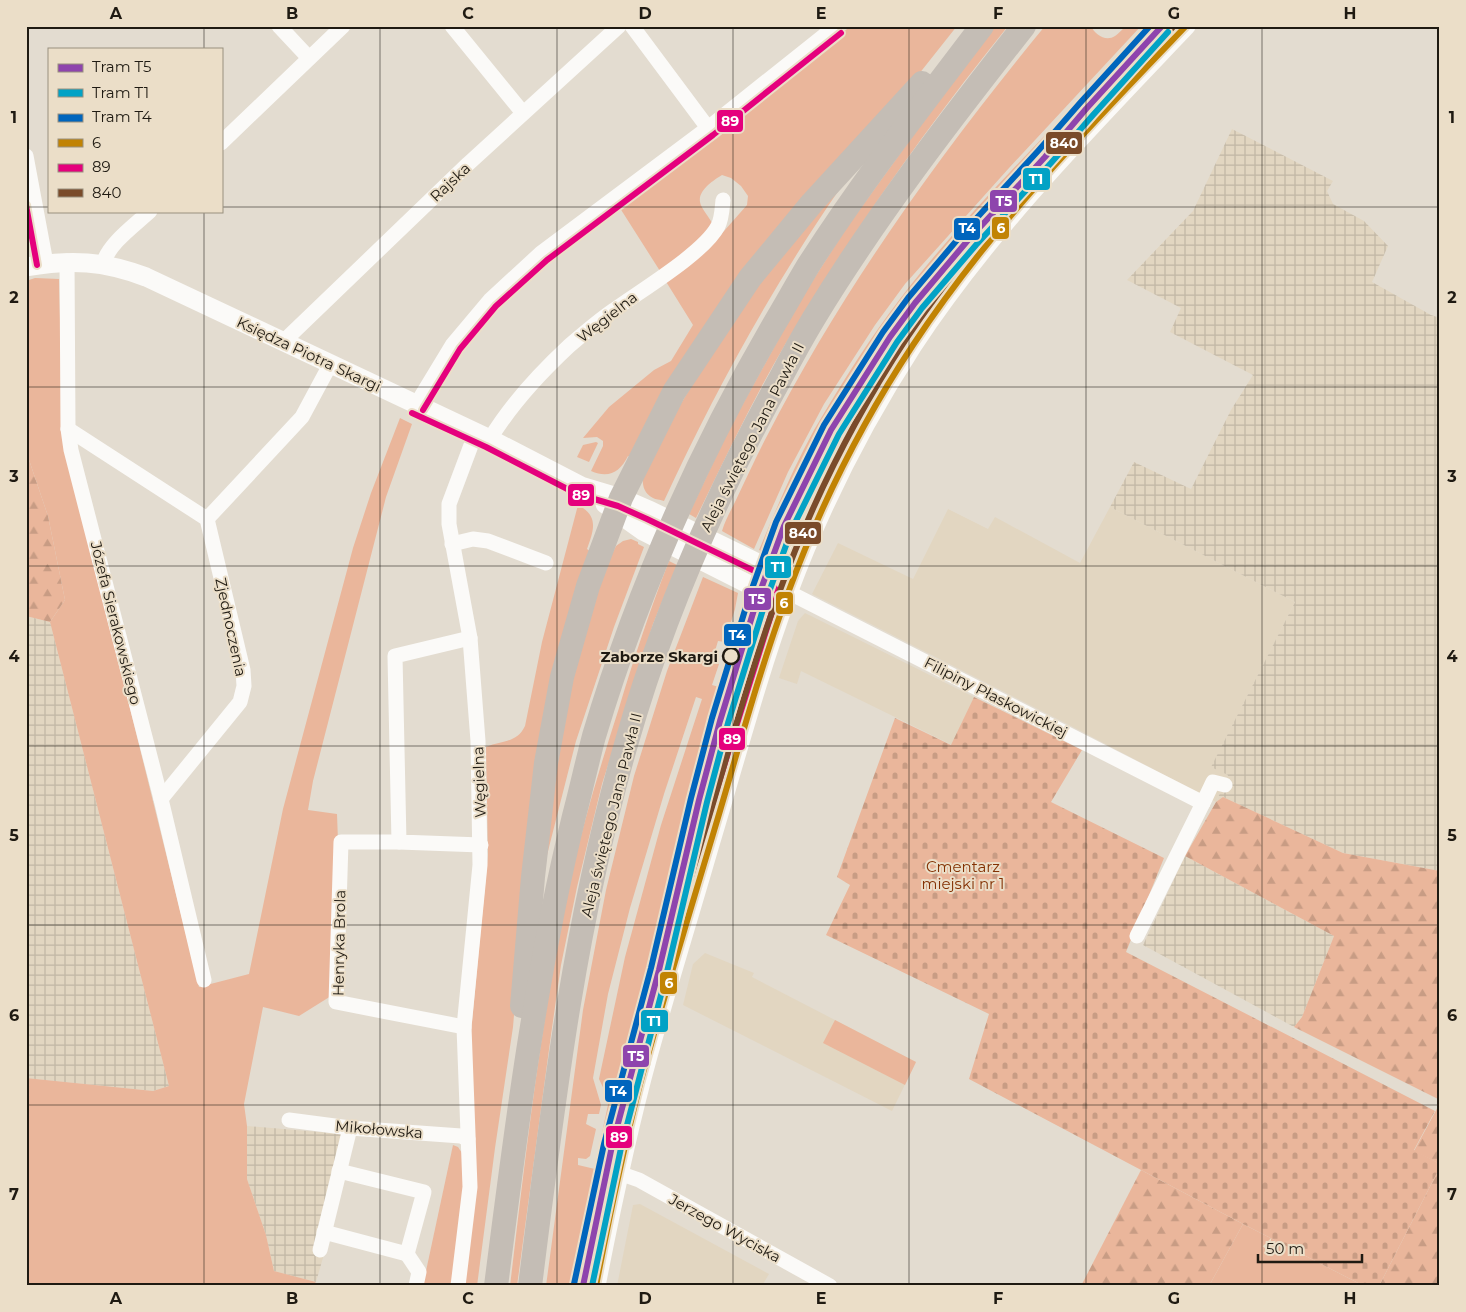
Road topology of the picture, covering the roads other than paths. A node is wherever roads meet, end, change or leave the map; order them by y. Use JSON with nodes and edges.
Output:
{"nodes":[{"id":1,"x":279,"y":26,"type":"edge"},
{"id":2,"x":343,"y":26,"type":"edge"},
{"id":3,"x":452,"y":26,"type":"edge"},
{"id":4,"x":619,"y":26,"type":"edge"},
{"id":5,"x":632,"y":26,"type":"edge"},
{"id":6,"x":836,"y":26,"type":"edge"},
{"id":7,"x":978,"y":26,"type":"edge"},
{"id":8,"x":982,"y":26,"type":"edge"},
{"id":9,"x":1024,"y":26,"type":"edge"},
{"id":10,"x":1186,"y":26,"type":"edge"},
{"id":11,"x":816,"y":32,"type":"edge"},
{"id":12,"x":309,"y":58,"type":"junction"},
{"id":13,"x":523,"y":113,"type":"junction"},
{"id":14,"x":708,"y":128,"type":"junction"},
{"id":15,"x":222,"y":143,"type":"edge"},
{"id":16,"x":26,"y":156,"type":"edge"},
{"id":17,"x":723,"y":200,"type":"dead end"},
{"id":18,"x":149,"y":212,"type":"edge"},
{"id":19,"x":67,"y":261,"type":"junction"},
{"id":20,"x":46,"y":263,"type":"junction"},
{"id":21,"x":103,"y":264,"type":"junction"},
{"id":22,"x":26,"y":267,"type":"edge"},
{"id":23,"x":284,"y":341,"type":"junction"},
{"id":24,"x":331,"y":364,"type":"junction"},
{"id":25,"x":416,"y":405,"type":"junction"},
{"id":26,"x":68,"y":429,"type":"junction"},
{"id":27,"x":483,"y":436,"type":"junction"},
{"id":28,"x":618,"y":506,"type":"junction"},
{"id":29,"x":207,"y":519,"type":"junction"},
{"id":30,"x":812,"y":535,"type":"junction"},
{"id":31,"x":452,"y":544,"type":"junction"},
{"id":32,"x":754,"y":562,"type":"junction"},
{"id":33,"x":546,"y":563,"type":"dead end"},
{"id":34,"x":760,"y":590,"type":"junction"},
{"id":35,"x":788,"y":592,"type":"junction"},
{"id":36,"x":777,"y":626,"type":"junction"},
{"id":37,"x":470,"y":638,"type":"junction"},
{"id":38,"x":1225,"y":785,"type":"dead end"},
{"id":39,"x":161,"y":799,"type":"junction"},
{"id":40,"x":1203,"y":803,"type":"junction"},
{"id":41,"x":399,"y":842,"type":"junction"},
{"id":42,"x":481,"y":844,"type":"junction"},
{"id":43,"x":1137,"y":936,"type":"dead end"},
{"id":44,"x":204,"y":980,"type":"dead end"},
{"id":45,"x":464,"y":1027,"type":"junction"},
{"id":46,"x":289,"y":1120,"type":"dead end"},
{"id":47,"x":350,"y":1128,"type":"junction"},
{"id":48,"x":468,"y":1139,"type":"junction"},
{"id":49,"x":513,"y":1152,"type":"junction"},
{"id":50,"x":339,"y":1171,"type":"junction"},
{"id":51,"x":619,"y":1173,"type":"junction"},
{"id":52,"x":324,"y":1232,"type":"junction"},
{"id":53,"x":320,"y":1250,"type":"dead end"},
{"id":54,"x":407,"y":1254,"type":"junction"},
{"id":55,"x":416,"y":1286,"type":"edge"},
{"id":56,"x":458,"y":1286,"type":"edge"},
{"id":57,"x":496,"y":1286,"type":"edge"},
{"id":58,"x":530,"y":1286,"type":"edge"},
{"id":59,"x":596,"y":1286,"type":"edge"},
{"id":60,"x":830,"y":1286,"type":"edge"}],
"edges":[{"from":1,"to":12,"type":"street"},
{"from":2,"to":12,"type":"street"},
{"from":3,"to":13,"type":"street"},
{"from":4,"to":13,"type":"street","name":"Rajska"},
{"from":5,"to":14,"type":"street"},
{"from":6,"to":11,"type":"street"},
{"from":7,"to":28,"type":"main road"},
{"from":8,"to":49,"type":"main road"},
{"from":9,"to":58,"type":"main road","name":"Aleja świętego Jana Pawła II"},
{"from":10,"to":30,"type":"street"},
{"from":11,"to":14,"type":"street"},
{"from":12,"to":15,"type":"street"},
{"from":13,"to":23,"type":"street","name":"Rajska"},
{"from":14,"to":25,"type":"street"},
{"from":16,"to":20,"type":"street"},
{"from":17,"to":27,"type":"street","name":"Węgielna"},
{"from":18,"to":21,"type":"street"},
{"from":19,"to":20,"type":"street","name":"Księdza Piotra Skargi"},
{"from":19,"to":21,"type":"street","name":"Księdza Piotra Skargi"},
{"from":19,"to":26,"type":"street","name":"Józefa Sierakowskiego"},
{"from":20,"to":22,"type":"street","name":"Księdza Piotra Skargi"},
{"from":21,"to":23,"type":"street","name":"Księdza Piotra Skargi"},
{"from":23,"to":24,"type":"street","name":"Księdza Piotra Skargi"},
{"from":24,"to":25,"type":"street","name":"Księdza Piotra Skargi"},
{"from":24,"to":29,"type":"street"},
{"from":25,"to":27,"type":"street","name":"Księdza Piotra Skargi"},
{"from":26,"to":29,"type":"street"},
{"from":26,"to":39,"type":"street","name":"Józefa Sierakowskiego"},
{"from":27,"to":28,"type":"street","name":"Księdza Piotra Skargi"},
{"from":27,"to":31,"type":"street","name":"Węgielna"},
{"from":28,"to":32,"type":"street","name":"Księdza Piotra Skargi"},
{"from":28,"to":34,"type":"street","name":"Księdza Piotra Skargi"},
{"from":28,"to":49,"type":"main road"},
{"from":29,"to":39,"type":"street","name":"Zjednoczenia"},
{"from":30,"to":32,"type":"street"},
{"from":30,"to":35,"type":"street"},
{"from":31,"to":33,"type":"street"},
{"from":31,"to":37,"type":"street","name":"Węgielna"},
{"from":32,"to":35,"type":"street","name":"Księdza Piotra Skargi"},
{"from":34,"to":35,"type":"street","name":"Księdza Piotra Skargi"},
{"from":34,"to":36,"type":"street"},
{"from":35,"to":36,"type":"street"},
{"from":35,"to":40,"type":"street","name":"Filipiny Płaskowickiej"},
{"from":36,"to":51,"type":"street"},
{"from":37,"to":41,"type":"street"},
{"from":37,"to":42,"type":"street","name":"Węgielna"},
{"from":38,"to":40,"type":"street"},
{"from":39,"to":44,"type":"street","name":"Józefa Sierakowskiego"},
{"from":40,"to":43,"type":"street"},
{"from":41,"to":42,"type":"street","name":"Henryka Brola"},
{"from":41,"to":45,"type":"street","name":"Henryka Brola"},
{"from":42,"to":45,"type":"street","name":"Węgielna"},
{"from":45,"to":48,"type":"street","name":"Węgielna"},
{"from":46,"to":47,"type":"street","name":"Mikołowska"},
{"from":47,"to":48,"type":"street","name":"Mikołowska"},
{"from":47,"to":50,"type":"street"},
{"from":48,"to":56,"type":"street","name":"Węgielna"},
{"from":49,"to":57,"type":"main road"},
{"from":50,"to":52,"type":"street"},
{"from":50,"to":54,"type":"street"},
{"from":51,"to":59,"type":"street"},
{"from":51,"to":60,"type":"street","name":"Jerzego Wyciska"},
{"from":52,"to":53,"type":"street"},
{"from":52,"to":54,"type":"street"},
{"from":54,"to":55,"type":"street"}]}
